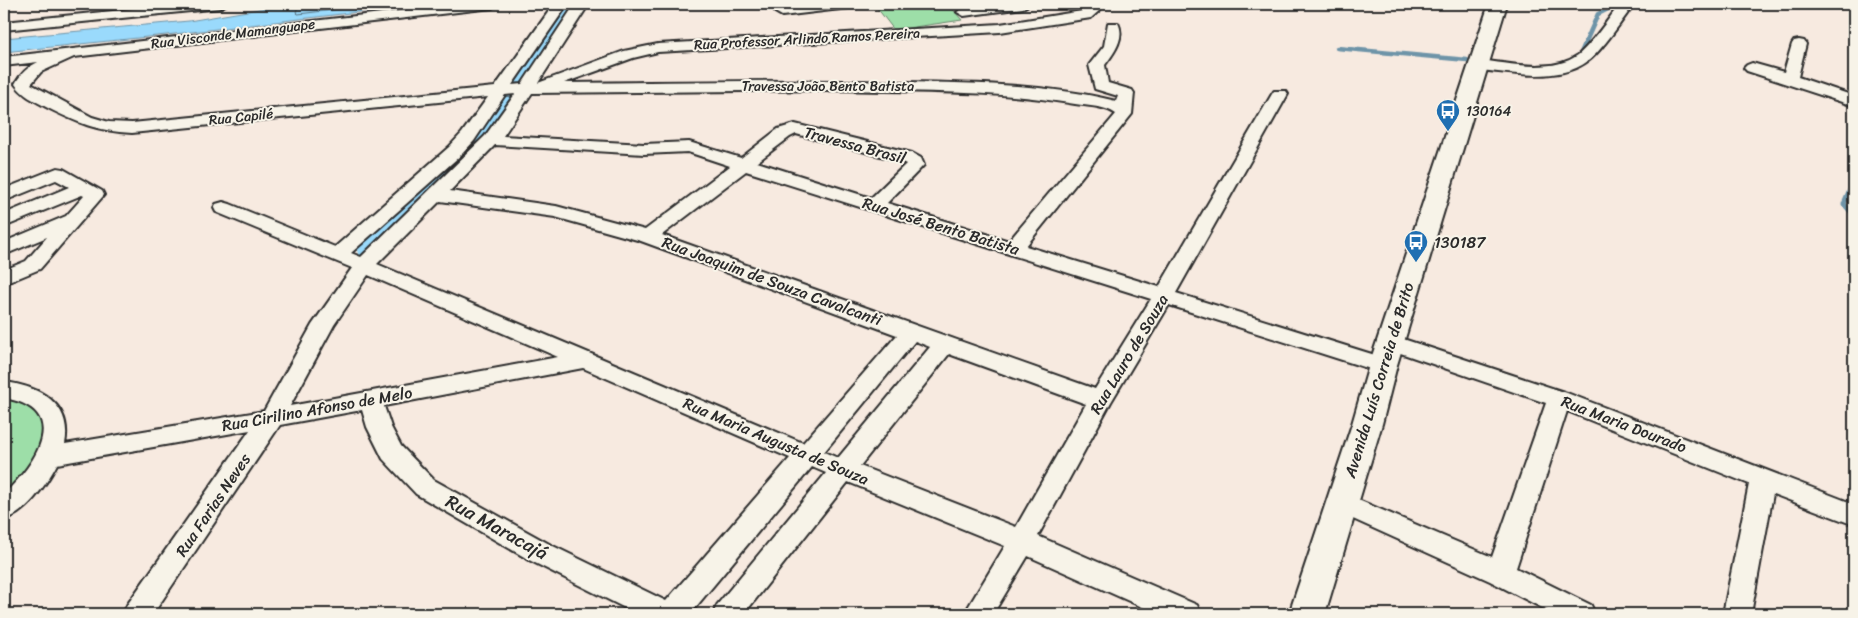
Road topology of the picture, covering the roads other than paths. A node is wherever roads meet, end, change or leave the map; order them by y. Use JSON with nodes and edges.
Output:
{"nodes":[{"id":1,"x":220,"y":4,"type":"edge"},
{"id":2,"x":492,"y":4,"type":"edge"},
{"id":3,"x":561,"y":4,"type":"edge"},
{"id":4,"x":582,"y":4,"type":"edge"},
{"id":5,"x":849,"y":4,"type":"edge"},
{"id":6,"x":1023,"y":4,"type":"edge"},
{"id":7,"x":1498,"y":4,"type":"edge"},
{"id":8,"x":1627,"y":4,"type":"edge"},
{"id":9,"x":780,"y":8,"type":"edge"},
{"id":10,"x":960,"y":8,"type":"edge"},
{"id":11,"x":1086,"y":9,"type":"edge"},
{"id":12,"x":4,"y":25,"type":"edge"},
{"id":13,"x":1113,"y":26,"type":"dead end"},
{"id":14,"x":979,"y":30,"type":"junction"},
{"id":15,"x":796,"y":39,"type":"junction"},
{"id":16,"x":1799,"y":44,"type":"dead end"},
{"id":17,"x":69,"y":54,"type":"junction"},
{"id":18,"x":4,"y":61,"type":"edge"},
{"id":19,"x":1479,"y":65,"type":"junction"},
{"id":20,"x":1752,"y":68,"type":"dead end"},
{"id":21,"x":1790,"y":79,"type":"junction"},
{"id":22,"x":518,"y":89,"type":"junction"},
{"id":23,"x":1280,"y":94,"type":"dead end"},
{"id":24,"x":1854,"y":101,"type":"edge"},
{"id":25,"x":1123,"y":112,"type":"junction"},
{"id":26,"x":491,"y":140,"type":"junction"},
{"id":27,"x":743,"y":164,"type":"junction"},
{"id":28,"x":89,"y":191,"type":"junction"},
{"id":29,"x":4,"y":195,"type":"edge"},
{"id":30,"x":436,"y":195,"type":"junction"},
{"id":31,"x":873,"y":206,"type":"junction"},
{"id":32,"x":223,"y":208,"type":"dead end"},
{"id":33,"x":75,"y":218,"type":"junction"},
{"id":34,"x":4,"y":221,"type":"edge"},
{"id":35,"x":648,"y":237,"type":"junction"},
{"id":36,"x":1014,"y":248,"type":"junction"},
{"id":37,"x":4,"y":249,"type":"edge"},
{"id":38,"x":338,"y":255,"type":"junction"},
{"id":39,"x":364,"y":266,"type":"junction"},
{"id":40,"x":4,"y":278,"type":"edge"},
{"id":41,"x":1164,"y":296,"type":"junction"},
{"id":42,"x":912,"y":331,"type":"junction"},
{"id":43,"x":945,"y":343,"type":"junction"},
{"id":44,"x":1387,"y":353,"type":"junction"},
{"id":45,"x":585,"y":360,"type":"junction"},
{"id":46,"x":4,"y":390,"type":"edge"},
{"id":47,"x":370,"y":399,"type":"junction"},
{"id":48,"x":1560,"y":399,"type":"junction"},
{"id":49,"x":1100,"y":400,"type":"junction"},
{"id":50,"x":272,"y":418,"type":"junction"},
{"id":51,"x":807,"y":454,"type":"junction"},
{"id":52,"x":49,"y":456,"type":"junction"},
{"id":53,"x":843,"y":470,"type":"junction"},
{"id":54,"x":1763,"y":478,"type":"junction"},
{"id":55,"x":1342,"y":503,"type":"junction"},
{"id":56,"x":4,"y":510,"type":"edge"},
{"id":57,"x":1854,"y":514,"type":"edge"},
{"id":58,"x":1022,"y":542,"type":"junction"},
{"id":59,"x":1500,"y":573,"type":"junction"},
{"id":60,"x":137,"y":614,"type":"edge"},
{"id":61,"x":664,"y":614,"type":"edge"},
{"id":62,"x":673,"y":614,"type":"edge"},
{"id":63,"x":727,"y":614,"type":"edge"},
{"id":64,"x":978,"y":614,"type":"edge"},
{"id":65,"x":1188,"y":614,"type":"edge"},
{"id":66,"x":1307,"y":614,"type":"edge"},
{"id":67,"x":1581,"y":614,"type":"edge"},
{"id":68,"x":1737,"y":614,"type":"edge"}],
"edges":[{"from":1,"to":12,"type":"street"},
{"from":2,"to":17,"type":"street","name":"Rua Visconde Mamanguape"},
{"from":3,"to":22,"type":"street","name":"Rua Farias Neves"},
{"from":4,"to":22,"type":"street","name":"Rua Farias Neves"},
{"from":5,"to":9,"type":"street"},
{"from":6,"to":10,"type":"street"},
{"from":7,"to":19,"type":"main road","name":"Avenida Luís Correia de Brito"},
{"from":8,"to":19,"type":"street"},
{"from":9,"to":15,"type":"street"},
{"from":10,"to":14,"type":"street"},
{"from":11,"to":14,"type":"street","name":"Rua Professor Arlindo Ramos Pereira"},
{"from":13,"to":25,"type":"street"},
{"from":14,"to":15,"type":"street","name":"Rua Professor Arlindo Ramos Pereira"},
{"from":15,"to":22,"type":"street","name":"Rua Professor Arlindo Ramos Pereira"},
{"from":16,"to":21,"type":"street"},
{"from":17,"to":18,"type":"street","name":"Rua Visconde Mamanguape"},
{"from":17,"to":22,"type":"street","name":"Rua Capilé"},
{"from":19,"to":44,"type":"main road","name":"Avenida Luís Correia de Brito"},
{"from":20,"to":21,"type":"street"},
{"from":21,"to":24,"type":"street"},
{"from":22,"to":25,"type":"street","name":"Travessa João Bento Batista"},
{"from":22,"to":26,"type":"street","name":"Rua Farias Neves"},
{"from":22,"to":38,"type":"street","name":"Rua Farias Neves"},
{"from":23,"to":41,"type":"street","name":"Rua Lauro de Souza"},
{"from":25,"to":36,"type":"street"},
{"from":26,"to":27,"type":"street","name":"Rua José Bento Batista"},
{"from":26,"to":30,"type":"street","name":"Rua Farias Neves"},
{"from":27,"to":31,"type":"street","name":"Rua José Bento Batista"},
{"from":27,"to":31,"type":"street","name":"Travessa Brasil"},
{"from":27,"to":35,"type":"street","name":"Travessa Brasil"},
{"from":28,"to":29,"type":"street"},
{"from":28,"to":33,"type":"street"},
{"from":28,"to":34,"type":"street"},
{"from":30,"to":35,"type":"street","name":"Rua Joaquim de Souza Cavalcanti"},
{"from":30,"to":39,"type":"street","name":"Rua Farias Neves"},
{"from":31,"to":36,"type":"street","name":"Rua José Bento Batista"},
{"from":32,"to":38,"type":"street"},
{"from":33,"to":37,"type":"street"},
{"from":33,"to":40,"type":"street"},
{"from":35,"to":42,"type":"street","name":"Rua Joaquim de Souza Cavalcanti"},
{"from":36,"to":41,"type":"street","name":"Rua José Bento Batista"},
{"from":38,"to":39,"type":"street"},
{"from":39,"to":45,"type":"street","name":"Rua Maria Augusta de Souza"},
{"from":39,"to":50,"type":"street","name":"Rua Farias Neves"},
{"from":41,"to":44,"type":"street","name":"Rua José Bento Batista"},
{"from":41,"to":49,"type":"street","name":"Rua Lauro de Souza"},
{"from":42,"to":43,"type":"street","name":"Rua Joaquim de Souza Cavalcanti"},
{"from":42,"to":51,"type":"street"},
{"from":43,"to":49,"type":"street","name":"Rua Joaquim de Souza Cavalcanti"},
{"from":43,"to":53,"type":"street"},
{"from":44,"to":48,"type":"street","name":"Rua Maria Dourado"},
{"from":44,"to":55,"type":"main road","name":"Avenida Luís Correia de Brito"},
{"from":45,"to":47,"type":"street","name":"Rua Cirilino Afonso de Melo"},
{"from":45,"to":51,"type":"street","name":"Rua Maria Augusta de Souza"},
{"from":46,"to":52,"type":"street"},
{"from":47,"to":50,"type":"street","name":"Rua Cirilino Afonso de Melo"},
{"from":47,"to":61,"type":"street","name":"Rua Maracajá"},
{"from":48,"to":54,"type":"street","name":"Rua Maria Dourado"},
{"from":48,"to":59,"type":"street"},
{"from":49,"to":58,"type":"street","name":"Rua Lauro de Souza"},
{"from":50,"to":52,"type":"street","name":"Rua Cirilino Afonso de Melo"},
{"from":50,"to":60,"type":"street","name":"Rua Farias Neves"},
{"from":51,"to":53,"type":"street","name":"Rua Maria Augusta de Souza"},
{"from":51,"to":62,"type":"street"},
{"from":52,"to":56,"type":"street"},
{"from":53,"to":58,"type":"street","name":"Rua Maria Augusta de Souza"},
{"from":53,"to":63,"type":"street"},
{"from":54,"to":57,"type":"street","name":"Rua Maria Dourado"},
{"from":54,"to":68,"type":"street"},
{"from":55,"to":59,"type":"street"},
{"from":55,"to":66,"type":"main road","name":"Avenida Luís Correia de Brito"},
{"from":58,"to":64,"type":"street","name":"Rua Lauro de Souza"},
{"from":58,"to":65,"type":"street","name":"Rua Maria Augusta de Souza"},
{"from":59,"to":67,"type":"street"}]}
